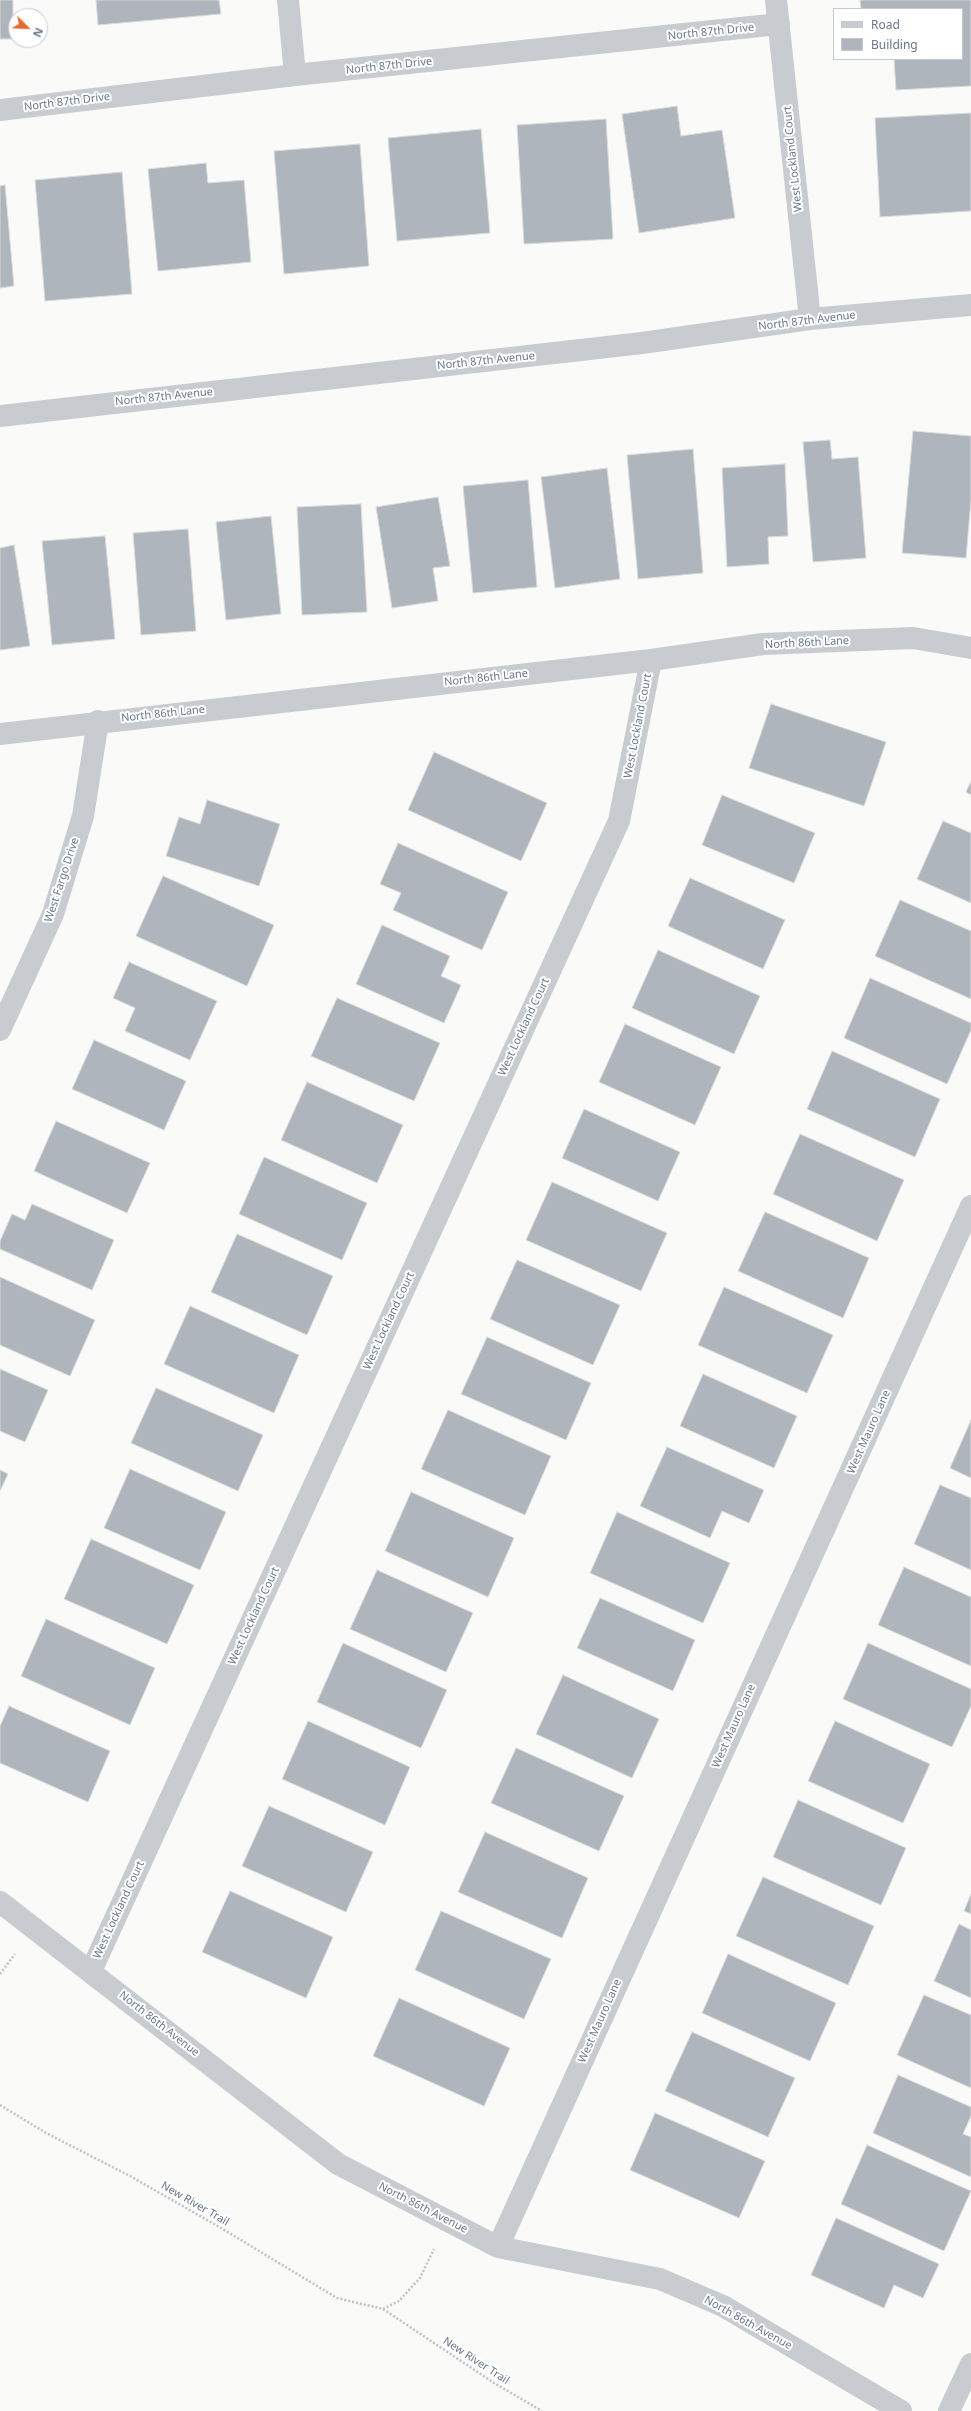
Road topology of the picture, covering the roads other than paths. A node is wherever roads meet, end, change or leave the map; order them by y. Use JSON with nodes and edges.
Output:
{"nodes":[{"id":1,"x":288,"y":0,"type":"edge"},
{"id":2,"x":776,"y":0,"type":"edge"},
{"id":3,"x":779,"y":24,"type":"junction"},
{"id":4,"x":295,"y":76,"type":"junction"},
{"id":5,"x":0,"y":110,"type":"edge"},
{"id":6,"x":971,"y":305,"type":"edge"},
{"id":7,"x":810,"y":319,"type":"junction"},
{"id":8,"x":0,"y":416,"type":"edge"},
{"id":9,"x":971,"y":648,"type":"edge"},
{"id":10,"x":651,"y":660,"type":"junction"},
{"id":11,"x":98,"y":721,"type":"junction"},
{"id":12,"x":0,"y":734,"type":"edge"},
{"id":13,"x":0,"y":1030,"type":"edge"},
{"id":14,"x":971,"y":1206,"type":"edge"},
{"id":15,"x":0,"y":1902,"type":"edge"},
{"id":16,"x":91,"y":1971,"type":"junction"},
{"id":17,"x":498,"y":2247,"type":"junction"},
{"id":18,"x":971,"y":2364,"type":"edge"},
{"id":19,"x":900,"y":2411,"type":"edge"},
{"id":20,"x":949,"y":2411,"type":"edge"}],
"edges":[{"from":1,"to":4,"type":"street"},
{"from":2,"to":3,"type":"street","name":"West Lockland Court"},
{"from":3,"to":4,"type":"street","name":"North 87th Drive"},
{"from":3,"to":7,"type":"street","name":"West Lockland Court"},
{"from":4,"to":5,"type":"street","name":"North 87th Drive"},
{"from":6,"to":7,"type":"street","name":"North 87th Avenue"},
{"from":7,"to":8,"type":"street","name":"North 87th Avenue"},
{"from":9,"to":10,"type":"street","name":"North 86th Lane"},
{"from":10,"to":11,"type":"street","name":"North 86th Lane"},
{"from":10,"to":16,"type":"street","name":"West Lockland Court"},
{"from":11,"to":12,"type":"street","name":"North 86th Lane"},
{"from":11,"to":13,"type":"street","name":"West Fargo Drive"},
{"from":14,"to":17,"type":"street","name":"West Mauro Lane"},
{"from":15,"to":16,"type":"street","name":"North 86th Avenue"},
{"from":16,"to":17,"type":"street","name":"North 86th Avenue"},
{"from":17,"to":19,"type":"street","name":"North 86th Avenue"},
{"from":18,"to":20,"type":"street"}]}
